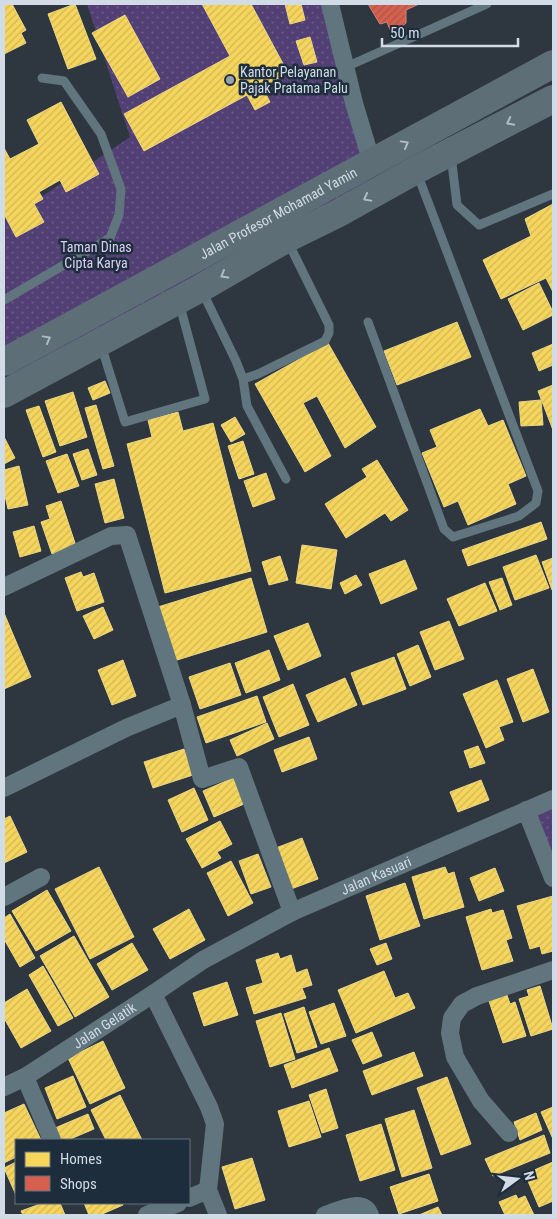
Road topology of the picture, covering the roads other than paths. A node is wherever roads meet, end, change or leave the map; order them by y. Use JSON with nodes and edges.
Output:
{"nodes":[{"id":1,"x":330,"y":4,"type":"edge"},
{"id":2,"x":487,"y":4,"type":"edge"},
{"id":3,"x":553,"y":64,"type":"edge"},
{"id":4,"x":346,"y":67,"type":"junction"},
{"id":5,"x":42,"y":78,"type":"dead end"},
{"id":6,"x":553,"y":99,"type":"edge"},
{"id":7,"x":450,"y":152,"type":"junction"},
{"id":8,"x":372,"y":162,"type":"junction"},
{"id":9,"x":416,"y":170,"type":"junction"},
{"id":10,"x":553,"y":194,"type":"edge"},
{"id":11,"x":286,"y":239,"type":"junction"},
{"id":12,"x":190,"y":294,"type":"junction"},
{"id":13,"x":4,"y":300,"type":"edge"},
{"id":14,"x":368,"y":322,"type":"dead end"},
{"id":15,"x":100,"y":343,"type":"junction"},
{"id":16,"x":7,"y":357,"type":"edge"},
{"id":17,"x":243,"y":379,"type":"junction"},
{"id":18,"x":4,"y":394,"type":"edge"},
{"id":19,"x":286,"y":479,"type":"dead end"},
{"id":20,"x":4,"y":587,"type":"edge"},
{"id":21,"x":182,"y":705,"type":"junction"},
{"id":22,"x":4,"y":788,"type":"edge"},
{"id":23,"x":553,"y":799,"type":"edge"},
{"id":24,"x":526,"y":810,"type":"junction"},
{"id":25,"x":41,"y":877,"type":"dead end"},
{"id":26,"x":553,"y":878,"type":"edge"},
{"id":27,"x":4,"y":897,"type":"edge"},
{"id":28,"x":292,"y":912,"type":"junction"},
{"id":29,"x":203,"y":960,"type":"joint"},
{"id":30,"x":553,"y":970,"type":"edge"},
{"id":31,"x":153,"y":994,"type":"junction"},
{"id":32,"x":25,"y":1077,"type":"junction"},
{"id":33,"x":4,"y":1088,"type":"edge"},
{"id":34,"x":509,"y":1133,"type":"dead end"},
{"id":35,"x":52,"y":1139,"type":"edge"},
{"id":36,"x":208,"y":1190,"type":"junction"},
{"id":37,"x":190,"y":1198,"type":"edge"},
{"id":38,"x":175,"y":1204,"type":"edge"},
{"id":39,"x":147,"y":1215,"type":"edge"},
{"id":40,"x":218,"y":1215,"type":"edge"},
{"id":41,"x":326,"y":1215,"type":"edge"},
{"id":42,"x":370,"y":1215,"type":"edge"}],
"edges":[{"from":1,"to":4,"type":"street"},
{"from":2,"to":4,"type":"lane"},
{"from":8,"to":3,"type":"main road","name":"Jalan Profesor Mohamad Yamin","one_way":true},
{"from":4,"to":8,"type":"street"},
{"from":5,"to":13,"type":"lane"},
{"from":6,"to":7,"type":"main road","name":"Jalan Profesor Mohamad Yamin","one_way":true},
{"from":7,"to":9,"type":"main road","name":"Jalan Profesor Mohamad Yamin"},
{"from":7,"to":10,"type":"lane"},
{"from":16,"to":8,"type":"main road","name":"Jalan Profesor Mohamad Yamin","one_way":true},
{"from":9,"to":11,"type":"main road","name":"Jalan Profesor Mohamad Yamin","one_way":true},
{"from":9,"to":14,"type":"lane"},
{"from":11,"to":12,"type":"main road","name":"Jalan Profesor Mohamad Yamin","one_way":true},
{"from":11,"to":17,"type":"lane"},
{"from":12,"to":15,"type":"main road","name":"Jalan Profesor Mohamad Yamin"},
{"from":12,"to":15,"type":"lane"},
{"from":12,"to":17,"type":"lane"},
{"from":15,"to":18,"type":"main road","name":"Jalan Profesor Mohamad Yamin"},
{"from":17,"to":19,"type":"lane"},
{"from":20,"to":21,"type":"street"},
{"from":21,"to":22,"type":"street"},
{"from":21,"to":28,"type":"street"},
{"from":23,"to":24,"type":"street","name":"Jalan Kasuari"},
{"from":24,"to":26,"type":"street"},
{"from":24,"to":28,"type":"street","name":"Jalan Kasuari"},
{"from":25,"to":27,"type":"street"},
{"from":28,"to":29,"type":"street","name":"Jalan Kasuari"},
{"from":29,"to":31,"type":"street","name":"Jalan Gelatik"},
{"from":30,"to":34,"type":"street"},
{"from":31,"to":32,"type":"street","name":"Jalan Gelatik"},
{"from":31,"to":36,"type":"street"},
{"from":32,"to":33,"type":"street","name":"Jalan Gelatik"},
{"from":32,"to":35,"type":"street"},
{"from":36,"to":37,"type":"street"},
{"from":36,"to":40,"type":"street"},
{"from":38,"to":39,"type":"street"},
{"from":41,"to":42,"type":"street"}]}
